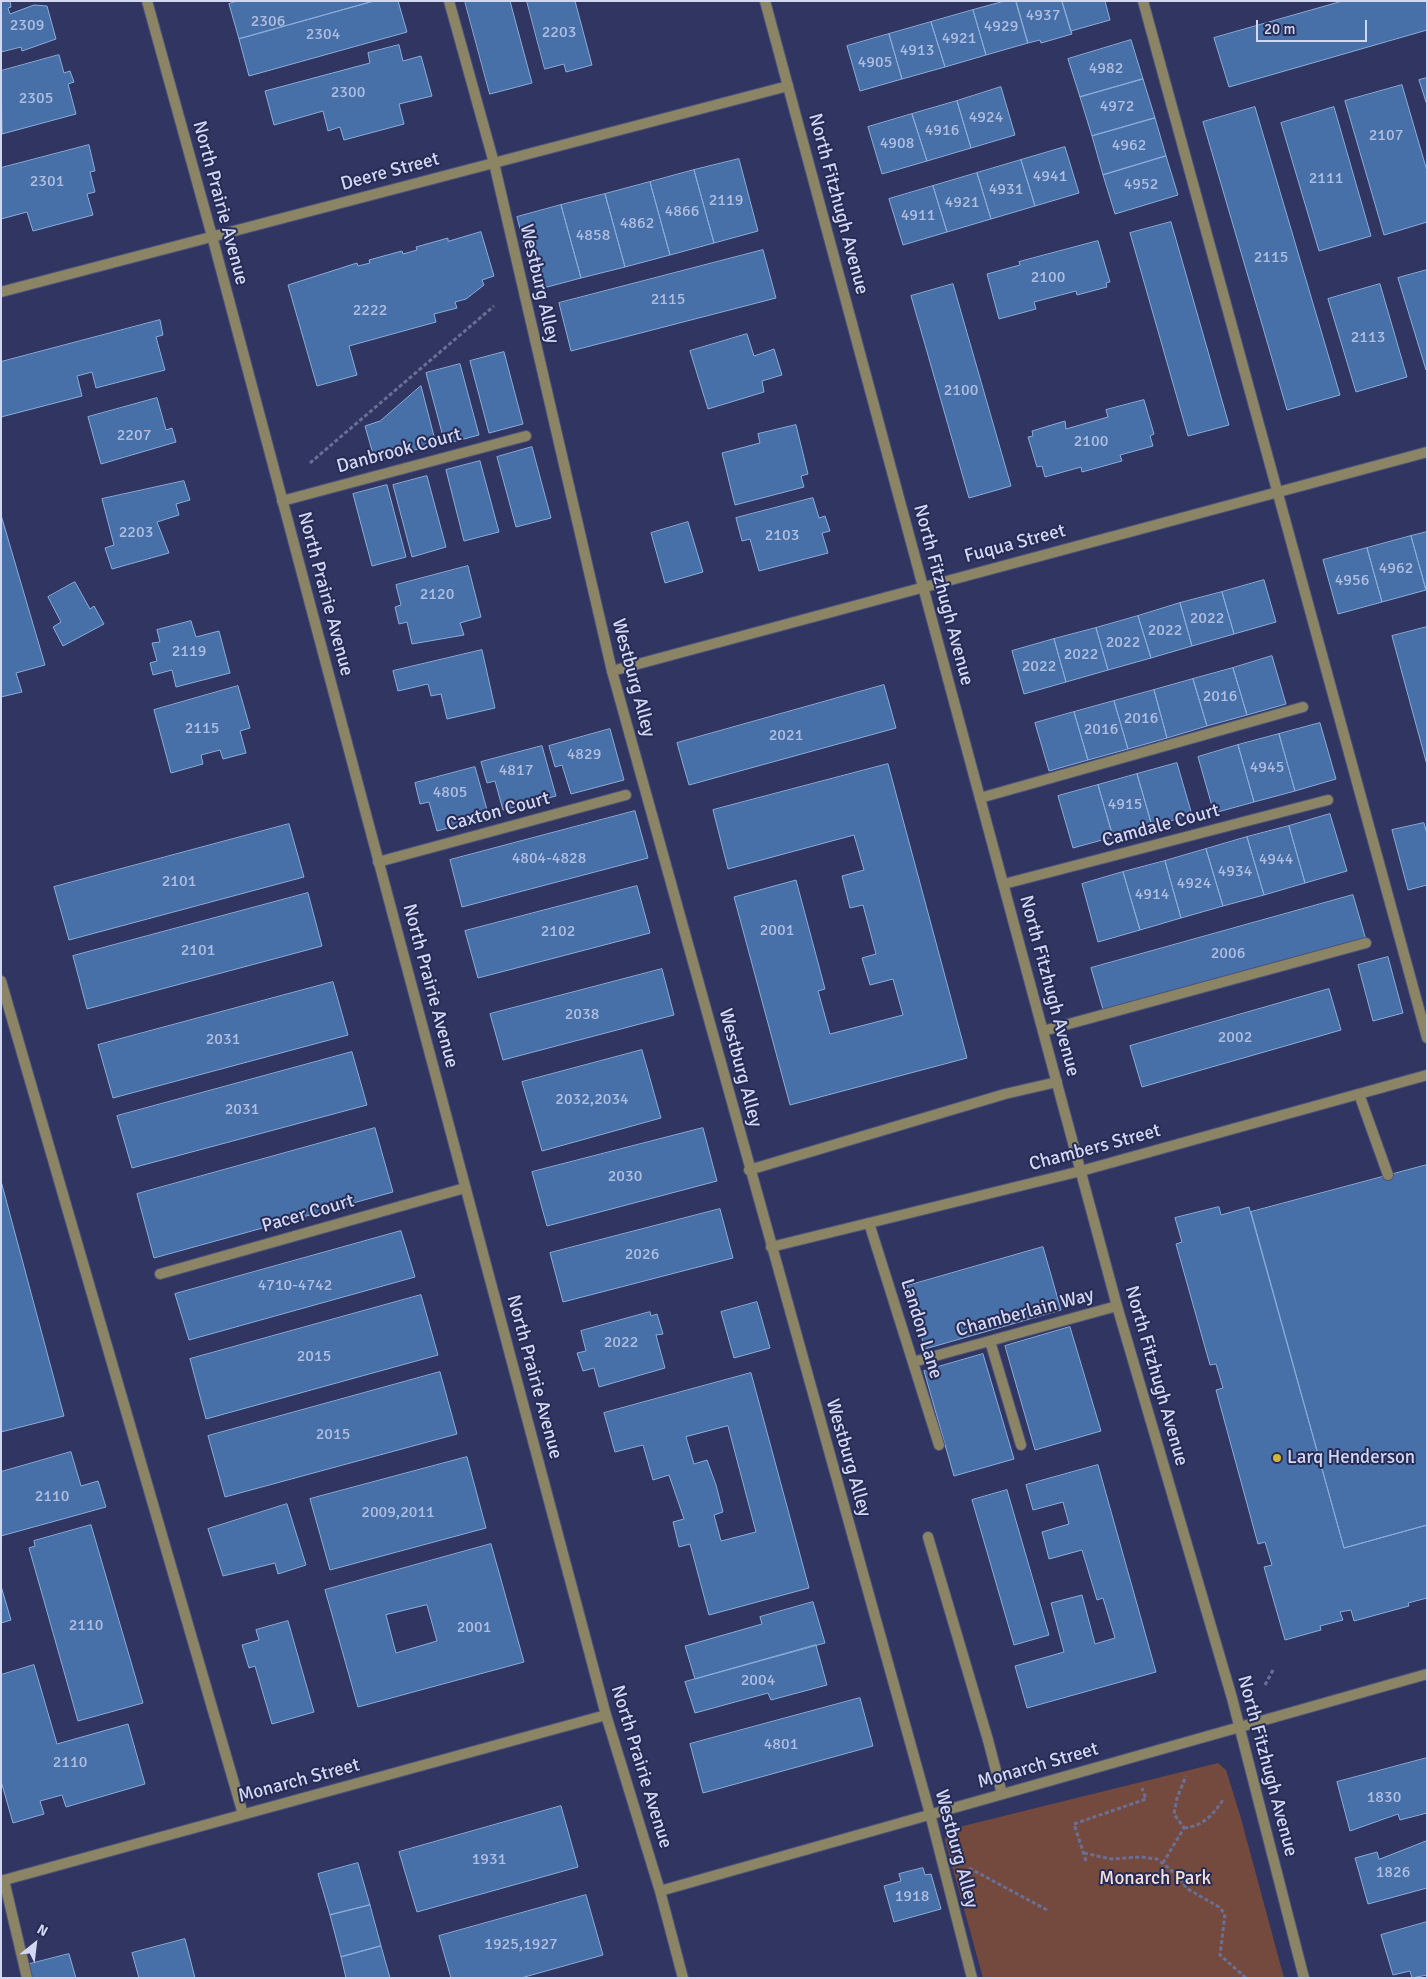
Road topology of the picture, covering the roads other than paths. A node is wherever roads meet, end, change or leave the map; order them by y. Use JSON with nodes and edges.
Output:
{"nodes":[{"id":1,"x":147,"y":1,"type":"edge"},
{"id":2,"x":449,"y":1,"type":"edge"},
{"id":3,"x":765,"y":1,"type":"edge"},
{"id":4,"x":1143,"y":1,"type":"edge"},
{"id":5,"x":788,"y":86,"type":"junction"},
{"id":6,"x":494,"y":163,"type":"junction"},
{"id":7,"x":212,"y":236,"type":"junction"},
{"id":8,"x":1,"y":292,"type":"edge"},
{"id":9,"x":526,"y":436,"type":"dead end"},
{"id":10,"x":1427,"y":452,"type":"edge"},
{"id":11,"x":1277,"y":492,"type":"junction"},
{"id":12,"x":282,"y":501,"type":"junction"},
{"id":13,"x":923,"y":586,"type":"junction"},
{"id":14,"x":612,"y":671,"type":"junction"},
{"id":15,"x":1303,"y":707,"type":"dead end"},
{"id":16,"x":626,"y":795,"type":"dead end"},
{"id":17,"x":980,"y":798,"type":"junction"},
{"id":18,"x":1328,"y":800,"type":"dead end"},
{"id":19,"x":378,"y":862,"type":"junction"},
{"id":20,"x":1004,"y":884,"type":"junction"},
{"id":21,"x":1366,"y":943,"type":"dead end"},
{"id":22,"x":1,"y":981,"type":"edge"},
{"id":23,"x":1043,"y":1030,"type":"junction"},
{"id":24,"x":1427,"y":1038,"type":"edge"},
{"id":25,"x":1427,"y":1075,"type":"edge"},
{"id":26,"x":1057,"y":1082,"type":"junction"},
{"id":27,"x":1359,"y":1094,"type":"junction"},
{"id":28,"x":750,"y":1170,"type":"junction"},
{"id":29,"x":1081,"y":1171,"type":"junction"},
{"id":30,"x":1388,"y":1175,"type":"dead end"},
{"id":31,"x":465,"y":1188,"type":"junction"},
{"id":32,"x":869,"y":1223,"type":"junction"},
{"id":33,"x":771,"y":1247,"type":"junction"},
{"id":34,"x":160,"y":1274,"type":"dead end"},
{"id":35,"x":1117,"y":1306,"type":"junction"},
{"id":36,"x":990,"y":1341,"type":"junction"},
{"id":37,"x":913,"y":1362,"type":"junction"},
{"id":38,"x":939,"y":1445,"type":"dead end"},
{"id":39,"x":1021,"y":1445,"type":"dead end"},
{"id":40,"x":928,"y":1537,"type":"dead end"},
{"id":41,"x":1427,"y":1674,"type":"edge"},
{"id":42,"x":606,"y":1715,"type":"junction"},
{"id":43,"x":1240,"y":1727,"type":"junction"},
{"id":44,"x":1002,"y":1794,"type":"junction"},
{"id":45,"x":243,"y":1814,"type":"junction"},
{"id":46,"x":930,"y":1814,"type":"junction"},
{"id":47,"x":3,"y":1881,"type":"edge"},
{"id":48,"x":660,"y":1891,"type":"junction"},
{"id":49,"x":27,"y":1978,"type":"edge"},
{"id":50,"x":683,"y":1978,"type":"edge"},
{"id":51,"x":972,"y":1978,"type":"edge"},
{"id":52,"x":1304,"y":1978,"type":"edge"}],
"edges":[{"from":1,"to":7,"type":"street","name":"North Prairie Avenue"},
{"from":2,"to":6,"type":"street","name":"Westburg Alley"},
{"from":3,"to":5,"type":"street","name":"North Fitzhugh Avenue"},
{"from":4,"to":11,"type":"street"},
{"from":5,"to":6,"type":"street","name":"Deere Street"},
{"from":5,"to":13,"type":"street","name":"North Fitzhugh Avenue"},
{"from":6,"to":7,"type":"street","name":"Deere Street"},
{"from":6,"to":14,"type":"street","name":"Westburg Alley"},
{"from":7,"to":8,"type":"street","name":"Deere Street"},
{"from":7,"to":12,"type":"street","name":"North Prairie Avenue"},
{"from":9,"to":12,"type":"street","name":"Danbrook Court"},
{"from":10,"to":11,"type":"street","name":"Fuqua Street"},
{"from":11,"to":13,"type":"street","name":"Fuqua Street"},
{"from":11,"to":24,"type":"street"},
{"from":12,"to":19,"type":"street","name":"North Prairie Avenue"},
{"from":13,"to":14,"type":"street","name":"Fuqua Street"},
{"from":13,"to":17,"type":"street","name":"North Fitzhugh Avenue"},
{"from":14,"to":28,"type":"street","name":"Westburg Alley"},
{"from":15,"to":17,"type":"street"},
{"from":16,"to":19,"type":"street","name":"Caxton Court"},
{"from":17,"to":20,"type":"street","name":"North Fitzhugh Avenue"},
{"from":18,"to":20,"type":"street","name":"Camdale Court"},
{"from":19,"to":31,"type":"street","name":"North Prairie Avenue"},
{"from":20,"to":23,"type":"street","name":"North Fitzhugh Avenue"},
{"from":21,"to":23,"type":"street"},
{"from":22,"to":45,"type":"street"},
{"from":23,"to":26,"type":"street","name":"North Fitzhugh Avenue"},
{"from":25,"to":27,"type":"street","name":"Chambers Street"},
{"from":26,"to":28,"type":"street"},
{"from":26,"to":29,"type":"street","name":"North Fitzhugh Avenue"},
{"from":27,"to":29,"type":"street","name":"Chambers Street"},
{"from":27,"to":30,"type":"street"},
{"from":28,"to":33,"type":"street","name":"Westburg Alley"},
{"from":29,"to":32,"type":"street","name":"Chambers Street"},
{"from":29,"to":35,"type":"street","name":"North Fitzhugh Avenue"},
{"from":31,"to":34,"type":"street","name":"Pacer Court"},
{"from":31,"to":42,"type":"street","name":"North Prairie Avenue"},
{"from":32,"to":33,"type":"street","name":"Chambers Street"},
{"from":32,"to":37,"type":"street","name":"Landon Lane"},
{"from":33,"to":46,"type":"street","name":"Westburg Alley"},
{"from":35,"to":36,"type":"street","name":"Chamberlain Way"},
{"from":35,"to":43,"type":"street","name":"North Fitzhugh Avenue"},
{"from":36,"to":37,"type":"street","name":"Chamberlain Way"},
{"from":36,"to":39,"type":"street"},
{"from":37,"to":38,"type":"street","name":"Landon Lane"},
{"from":40,"to":44,"type":"street"},
{"from":41,"to":43,"type":"street","name":"Monarch Street"},
{"from":42,"to":45,"type":"street","name":"Monarch Street"},
{"from":42,"to":48,"type":"street","name":"North Prairie Avenue"},
{"from":43,"to":44,"type":"street","name":"Monarch Street"},
{"from":43,"to":52,"type":"street","name":"North Fitzhugh Avenue"},
{"from":44,"to":46,"type":"street","name":"Monarch Street"},
{"from":45,"to":47,"type":"street","name":"Monarch Street"},
{"from":46,"to":48,"type":"street","name":"Monarch Street"},
{"from":46,"to":51,"type":"street","name":"Westburg Alley"},
{"from":47,"to":49,"type":"street"},
{"from":48,"to":50,"type":"street","name":"North Prairie Avenue"}]}
